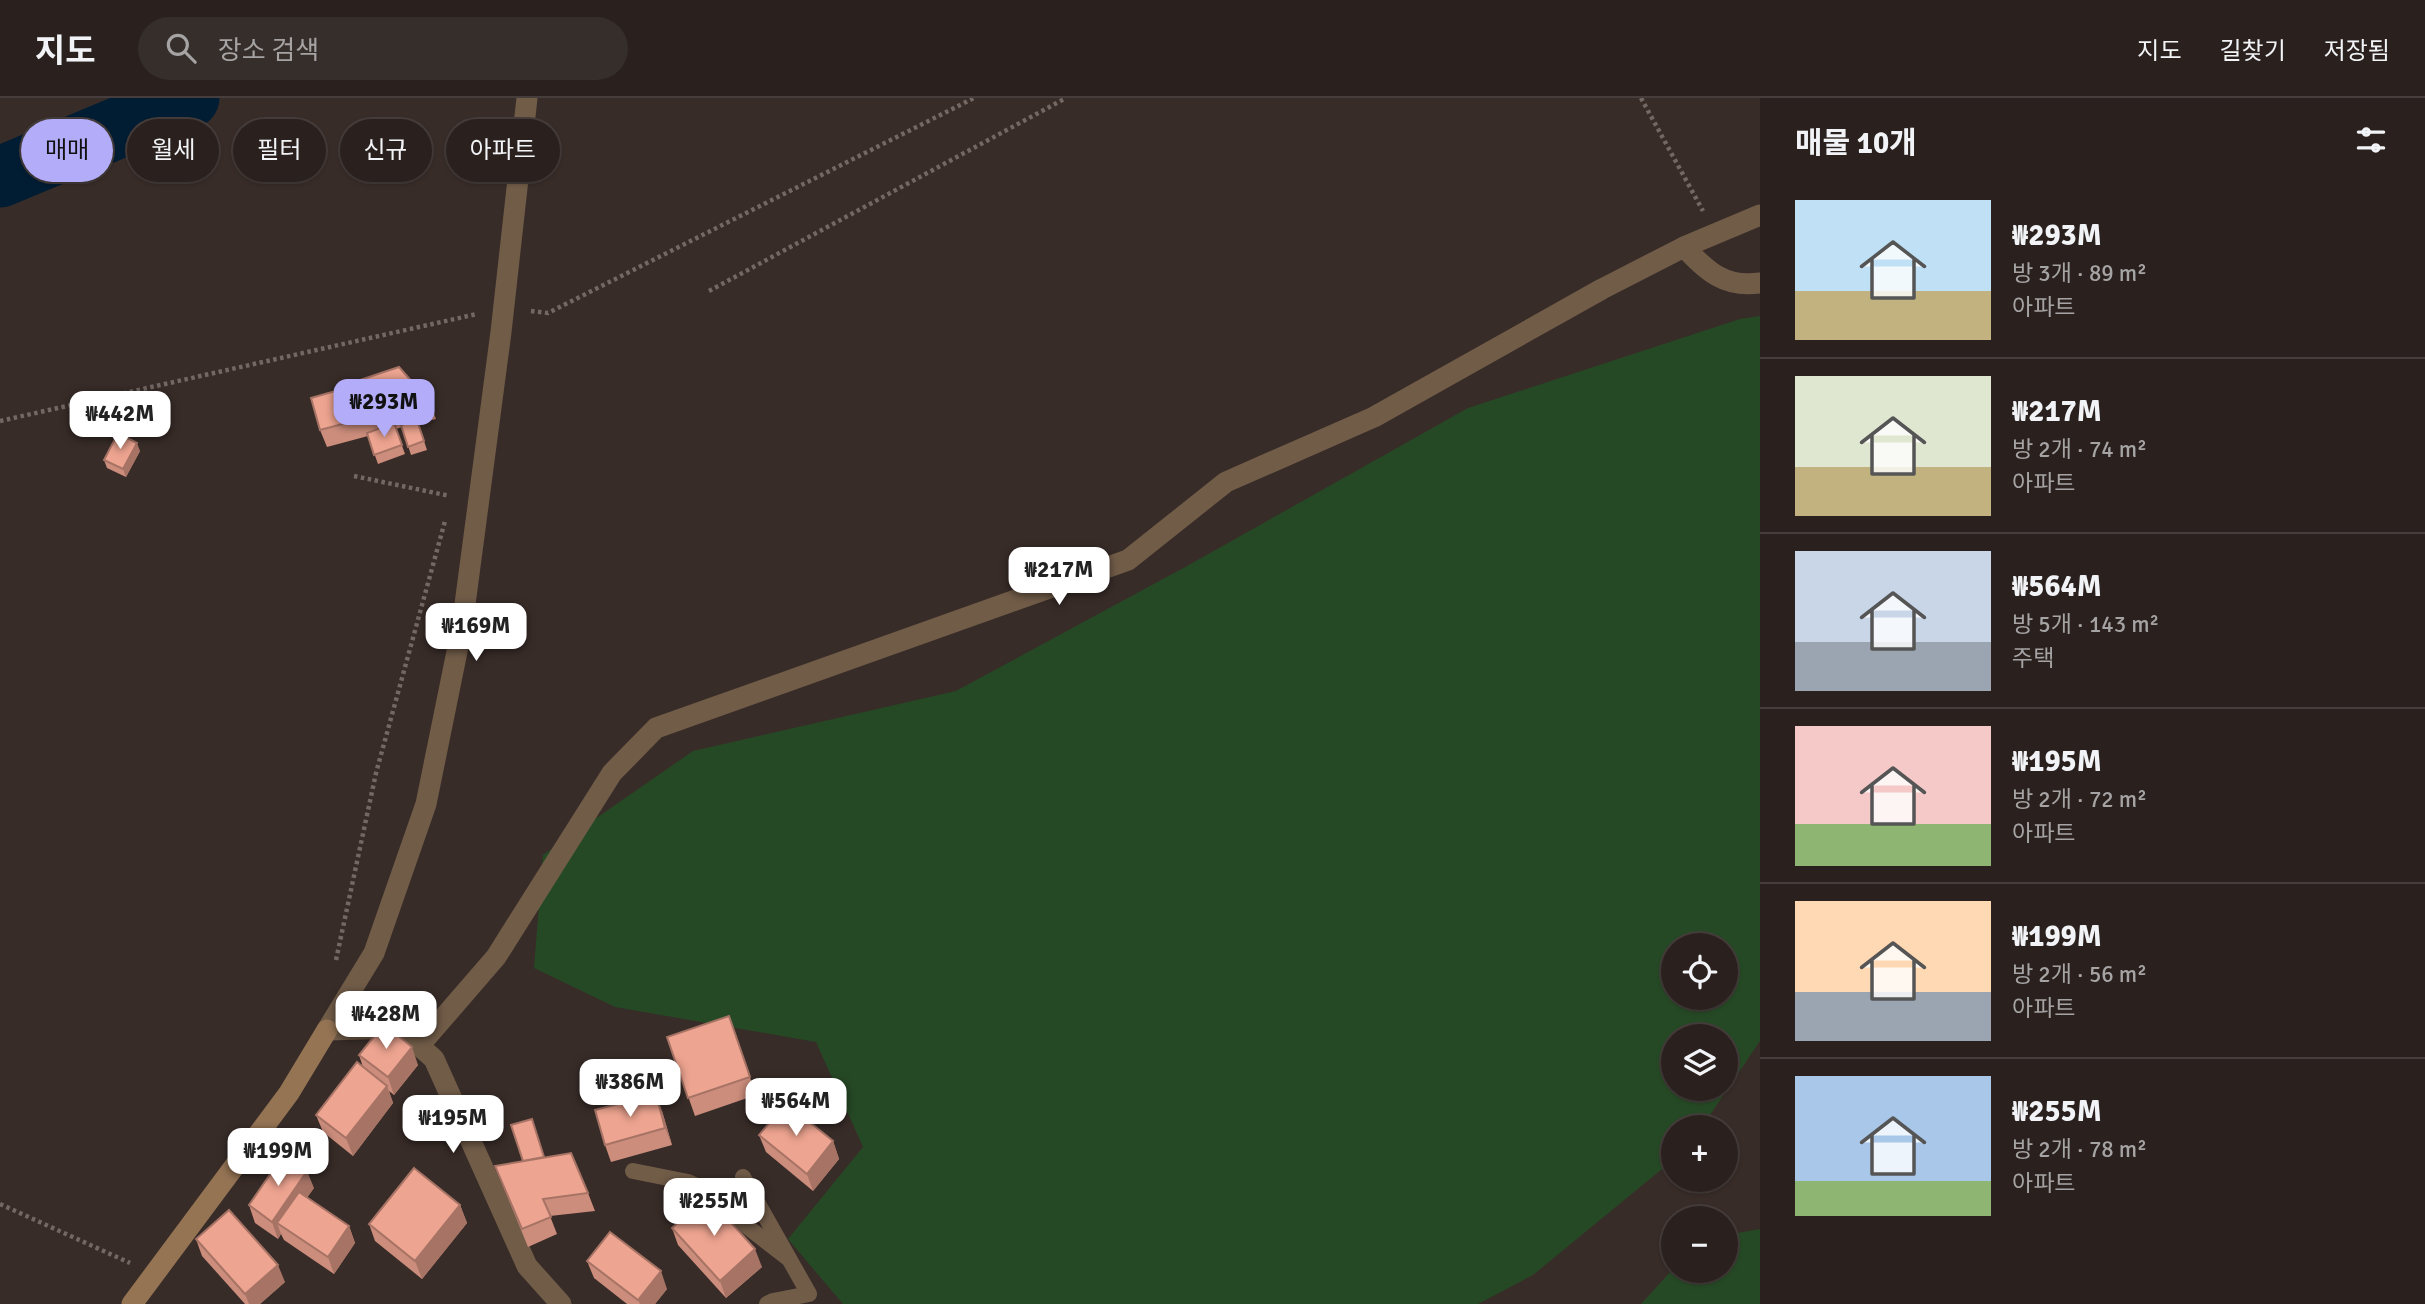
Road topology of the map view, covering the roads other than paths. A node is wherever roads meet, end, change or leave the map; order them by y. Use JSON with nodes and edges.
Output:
{"nodes":[{"id":1,"x":527,"y":98,"type":"edge"},
{"id":2,"x":1760,"y":215,"type":"edge"},
{"id":3,"x":1684,"y":247,"type":"junction"},
{"id":4,"x":1760,"y":283,"type":"edge"},
{"id":5,"x":327,"y":1030,"type":"junction"},
{"id":6,"x":419,"y":1046,"type":"junction"},
{"id":7,"x":633,"y":1171,"type":"dead end"},
{"id":8,"x":743,"y":1177,"type":"dead end"},
{"id":9,"x":789,"y":1259,"type":"junction"},
{"id":10,"x":132,"y":1304,"type":"edge"},
{"id":11,"x":561,"y":1304,"type":"edge"},
{"id":12,"x":767,"y":1304,"type":"edge"}],
"edges":[{"from":1,"to":5,"type":"street"},
{"from":2,"to":3,"type":"street"},
{"from":3,"to":4,"type":"street"},
{"from":3,"to":6,"type":"street"},
{"from":5,"to":6,"type":"street"},
{"from":5,"to":10,"type":"street"},
{"from":6,"to":11,"type":"street"},
{"from":7,"to":9,"type":"lane"},
{"from":8,"to":9,"type":"lane"},
{"from":9,"to":12,"type":"lane"}]}
